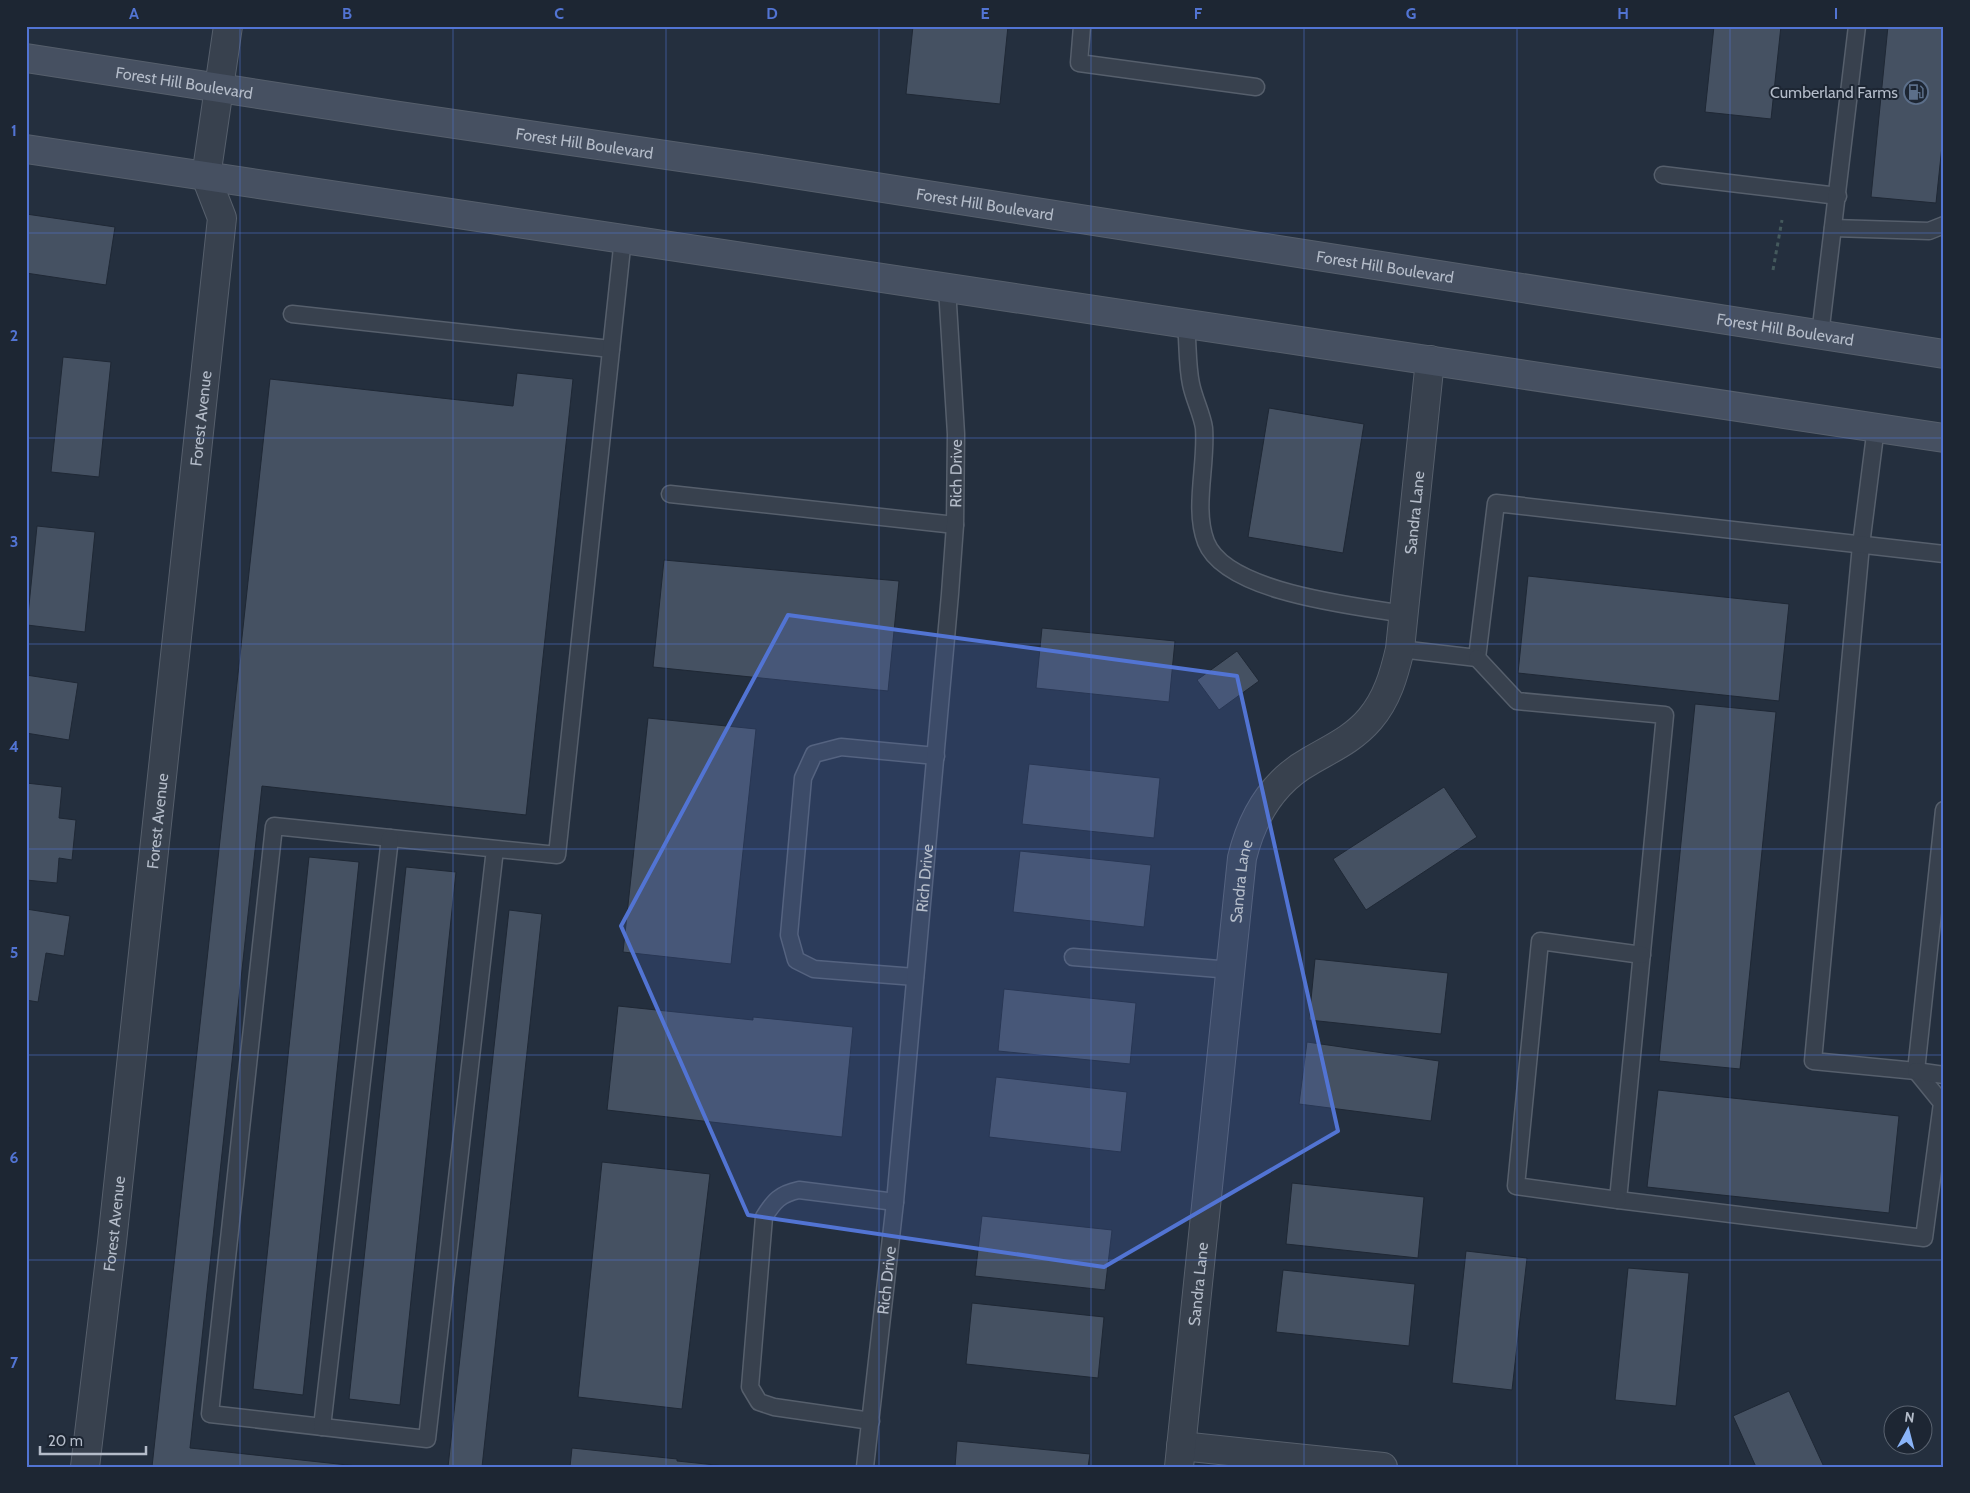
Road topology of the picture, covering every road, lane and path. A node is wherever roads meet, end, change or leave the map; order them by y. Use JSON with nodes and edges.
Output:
{"nodes":[{"id":1,"x":228,"y":26,"type":"edge"},
{"id":2,"x":1082,"y":26,"type":"edge"},
{"id":3,"x":1857,"y":26,"type":"edge"},
{"id":4,"x":26,"y":58,"type":"edge"},
{"id":5,"x":1256,"y":87,"type":"dead end"},
{"id":6,"x":219,"y":88,"type":"junction"},
{"id":7,"x":26,"y":149,"type":"edge"},
{"id":8,"x":1663,"y":175,"type":"dead end"},
{"id":9,"x":206,"y":177,"type":"junction"},
{"id":10,"x":1838,"y":196,"type":"junction"},
{"id":11,"x":1782,"y":220,"type":"dead end"},
{"id":12,"x":1944,"y":225,"type":"edge"},
{"id":13,"x":1833,"y":228,"type":"junction"},
{"id":14,"x":623,"y":238,"type":"junction"},
{"id":15,"x":1773,"y":270,"type":"dead end"},
{"id":16,"x":947,"y":288,"type":"junction"},
{"id":17,"x":292,"y":314,"type":"dead end"},
{"id":18,"x":1186,"y":324,"type":"junction"},
{"id":19,"x":1820,"y":335,"type":"junction"},
{"id":20,"x":611,"y":349,"type":"junction"},
{"id":21,"x":1944,"y":354,"type":"edge"},
{"id":22,"x":1430,"y":360,"type":"junction"},
{"id":23,"x":1876,"y":427,"type":"junction"},
{"id":24,"x":1944,"y":438,"type":"edge"},
{"id":25,"x":670,"y":494,"type":"dead end"},
{"id":26,"x":955,"y":525,"type":"junction"},
{"id":27,"x":1861,"y":545,"type":"junction"},
{"id":28,"x":1944,"y":554,"type":"edge"},
{"id":29,"x":1404,"y":614,"type":"junction"},
{"id":30,"x":1400,"y":650,"type":"junction"},
{"id":31,"x":1477,"y":658,"type":"junction"},
{"id":32,"x":936,"y":756,"type":"junction"},
{"id":33,"x":1944,"y":810,"type":"edge"},
{"id":34,"x":390,"y":838,"type":"junction"},
{"id":35,"x":495,"y":849,"type":"junction"},
{"id":36,"x":1642,"y":955,"type":"junction"},
{"id":37,"x":1073,"y":958,"type":"dead end"},
{"id":38,"x":1231,"y":970,"type":"junction"},
{"id":39,"x":915,"y":977,"type":"junction"},
{"id":40,"x":1916,"y":1071,"type":"junction"},
{"id":41,"x":1944,"y":1075,"type":"edge"},
{"id":42,"x":1618,"y":1200,"type":"junction"},
{"id":43,"x":895,"y":1202,"type":"junction"},
{"id":44,"x":870,"y":1420,"type":"junction"},
{"id":45,"x":322,"y":1427,"type":"junction"},
{"id":46,"x":1180,"y":1456,"type":"edge"},
{"id":47,"x":86,"y":1467,"type":"edge"},
{"id":48,"x":865,"y":1467,"type":"edge"},
{"id":49,"x":1383,"y":1467,"type":"edge"}],
"edges":[{"from":1,"to":6,"type":"street"},
{"from":2,"to":5,"type":"lane"},
{"from":3,"to":10,"type":"lane"},
{"from":4,"to":6,"type":"main road","name":"Forest Hill Boulevard"},
{"from":6,"to":9,"type":"street"},
{"from":6,"to":19,"type":"main road","name":"Forest Hill Boulevard"},
{"from":7,"to":9,"type":"main road"},
{"from":8,"to":10,"type":"lane"},
{"from":9,"to":14,"type":"main road"},
{"from":9,"to":47,"type":"street","name":"Forest Avenue"},
{"from":10,"to":13,"type":"lane"},
{"from":11,"to":15,"type":"path"},
{"from":12,"to":13,"type":"lane"},
{"from":13,"to":19,"type":"lane"},
{"from":14,"to":16,"type":"main road"},
{"from":14,"to":20,"type":"lane"},
{"from":16,"to":18,"type":"main road"},
{"from":16,"to":26,"type":"lane","name":"Rich Drive"},
{"from":17,"to":20,"type":"lane"},
{"from":18,"to":22,"type":"main road"},
{"from":18,"to":29,"type":"lane"},
{"from":19,"to":21,"type":"main road","name":"Forest Hill Boulevard"},
{"from":20,"to":35,"type":"lane"},
{"from":22,"to":23,"type":"main road"},
{"from":22,"to":29,"type":"street","name":"Sandra Lane"},
{"from":23,"to":24,"type":"main road"},
{"from":23,"to":27,"type":"lane"},
{"from":25,"to":26,"type":"lane"},
{"from":26,"to":32,"type":"lane","name":"Rich Drive"},
{"from":27,"to":28,"type":"lane"},
{"from":27,"to":31,"type":"lane"},
{"from":27,"to":40,"type":"lane"},
{"from":29,"to":30,"type":"street","name":"Sandra Lane"},
{"from":30,"to":31,"type":"lane"},
{"from":30,"to":38,"type":"street","name":"Sandra Lane"},
{"from":31,"to":36,"type":"lane"},
{"from":32,"to":39,"type":"lane","name":"Rich Drive"},
{"from":32,"to":39,"type":"lane"},
{"from":33,"to":40,"type":"lane"},
{"from":34,"to":35,"type":"lane"},
{"from":34,"to":45,"type":"lane"},
{"from":34,"to":45,"type":"lane"},
{"from":35,"to":45,"type":"lane"},
{"from":36,"to":42,"type":"lane"},
{"from":36,"to":42,"type":"lane"},
{"from":37,"to":38,"type":"lane"},
{"from":38,"to":46,"type":"street","name":"Sandra Lane"},
{"from":39,"to":43,"type":"lane","name":"Rich Drive"},
{"from":40,"to":41,"type":"lane"},
{"from":40,"to":42,"type":"lane"},
{"from":43,"to":44,"type":"lane","name":"Rich Drive"},
{"from":43,"to":44,"type":"lane"},
{"from":44,"to":48,"type":"lane","name":"Rich Drive"},
{"from":46,"to":49,"type":"street"}]}
